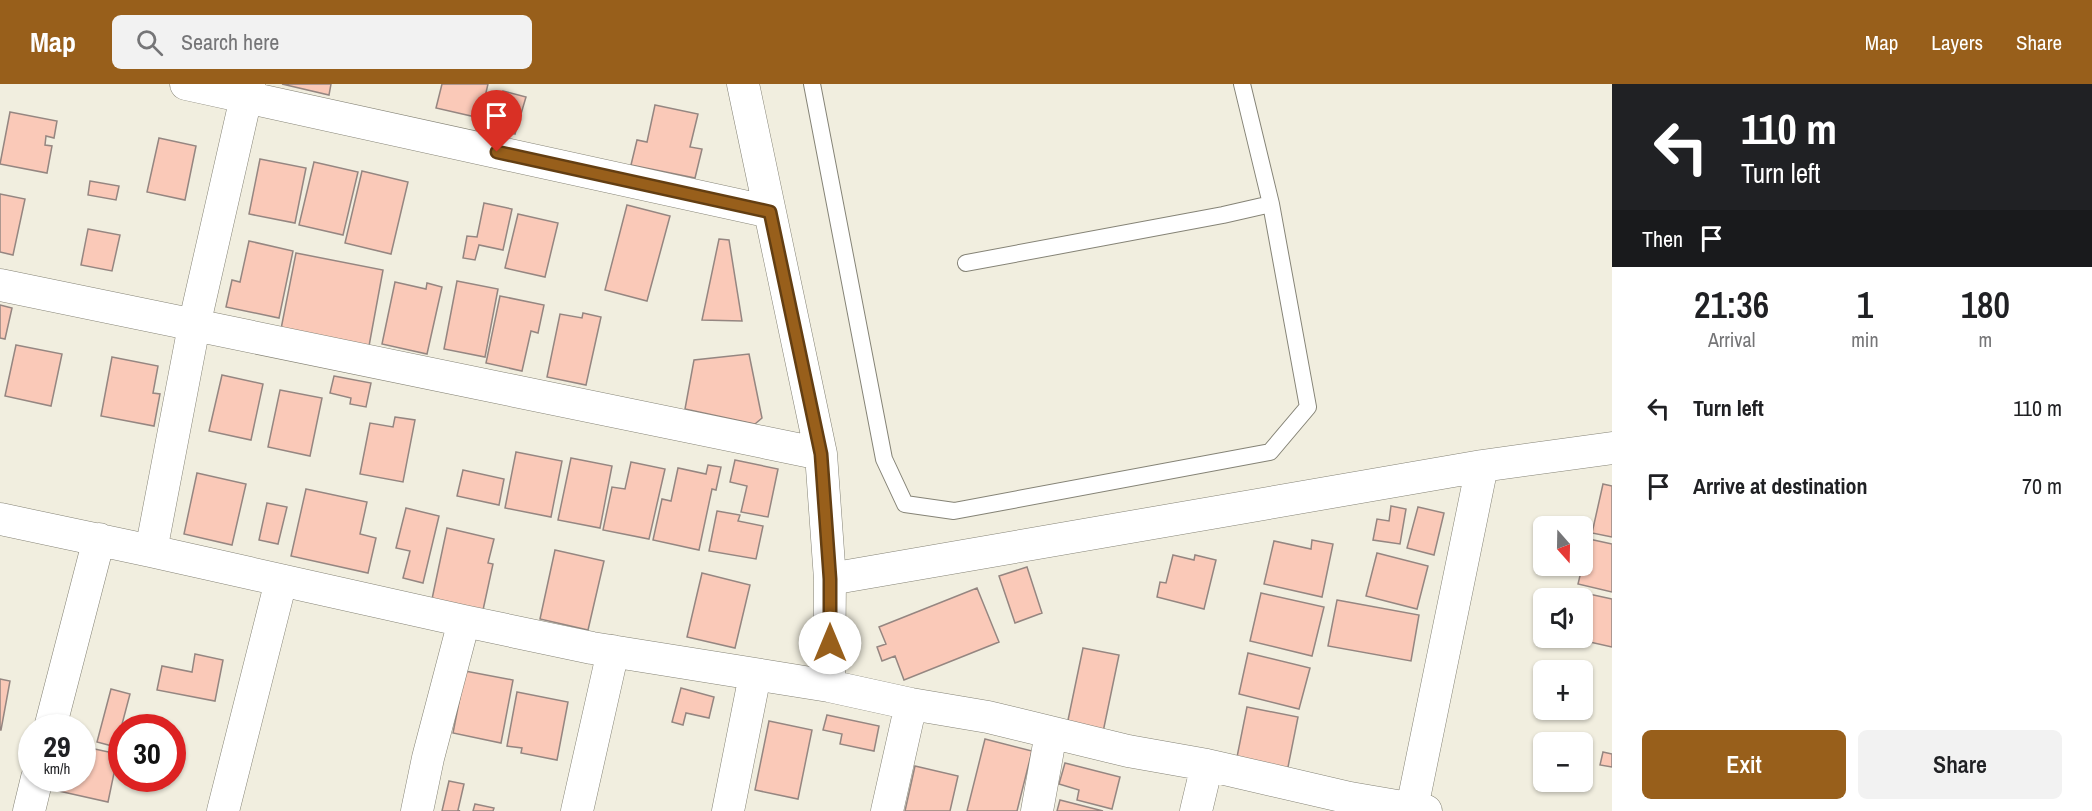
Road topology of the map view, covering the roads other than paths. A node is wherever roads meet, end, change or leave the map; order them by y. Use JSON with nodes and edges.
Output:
{"nodes":[{"id":1,"x":186,"y":84,"type":"edge"},
{"id":2,"x":743,"y":84,"type":"edge"},
{"id":3,"x":813,"y":84,"type":"edge"},
{"id":4,"x":1242,"y":84,"type":"edge"},
{"id":5,"x":248,"y":90,"type":"edge"},
{"id":6,"x":1271,"y":204,"type":"junction"},
{"id":7,"x":770,"y":212,"type":"junction"},
{"id":8,"x":966,"y":263,"type":"dead end"},
{"id":9,"x":0,"y":285,"type":"edge"},
{"id":10,"x":194,"y":326,"type":"junction"},
{"id":11,"x":1612,"y":448,"type":"edge"},
{"id":12,"x":821,"y":454,"type":"junction"},
{"id":13,"x":1482,"y":466,"type":"junction"},
{"id":14,"x":0,"y":519,"type":"edge"},
{"id":15,"x":99,"y":539,"type":"junction"},
{"id":16,"x":151,"y":551,"type":"junction"},
{"id":17,"x":830,"y":579,"type":"junction"},
{"id":18,"x":281,"y":581,"type":"junction"},
{"id":19,"x":464,"y":621,"type":"junction"},
{"id":20,"x":613,"y":651,"type":"junction"},
{"id":21,"x":755,"y":675,"type":"junction"},
{"id":22,"x":830,"y":686,"type":"junction"},
{"id":23,"x":911,"y":704,"type":"junction"},
{"id":24,"x":54,"y":714,"type":"edge"},
{"id":25,"x":1052,"y":733,"type":"junction"},
{"id":26,"x":1207,"y":765,"type":"junction"},
{"id":27,"x":34,"y":792,"type":"edge"},
{"id":28,"x":1348,"y":805,"type":"edge"},
{"id":29,"x":1419,"y":809,"type":"edge"},
{"id":30,"x":29,"y":811,"type":"edge"},
{"id":31,"x":223,"y":811,"type":"edge"},
{"id":32,"x":417,"y":811,"type":"edge"},
{"id":33,"x":577,"y":811,"type":"edge"},
{"id":34,"x":728,"y":811,"type":"edge"},
{"id":35,"x":887,"y":811,"type":"edge"},
{"id":36,"x":1037,"y":811,"type":"edge"},
{"id":37,"x":1196,"y":811,"type":"edge"}],
"edges":[{"from":1,"to":5,"type":"street"},
{"from":2,"to":7,"type":"street"},
{"from":3,"to":6,"type":"lane"},
{"from":4,"to":6,"type":"lane"},
{"from":5,"to":7,"type":"street"},
{"from":5,"to":10,"type":"street"},
{"from":6,"to":8,"type":"lane"},
{"from":7,"to":12,"type":"street"},
{"from":9,"to":10,"type":"street"},
{"from":10,"to":12,"type":"street"},
{"from":10,"to":16,"type":"street"},
{"from":11,"to":13,"type":"street"},
{"from":12,"to":17,"type":"street"},
{"from":13,"to":17,"type":"street"},
{"from":13,"to":29,"type":"street"},
{"from":14,"to":15,"type":"street"},
{"from":15,"to":16,"type":"street"},
{"from":15,"to":24,"type":"street"},
{"from":16,"to":18,"type":"street"},
{"from":17,"to":22,"type":"street"},
{"from":18,"to":19,"type":"street"},
{"from":18,"to":31,"type":"street"},
{"from":19,"to":20,"type":"street"},
{"from":19,"to":32,"type":"street"},
{"from":20,"to":21,"type":"street"},
{"from":20,"to":33,"type":"street"},
{"from":21,"to":22,"type":"street"},
{"from":21,"to":34,"type":"street"},
{"from":22,"to":23,"type":"street"},
{"from":23,"to":25,"type":"street"},
{"from":23,"to":35,"type":"street"},
{"from":25,"to":26,"type":"street"},
{"from":25,"to":36,"type":"street"},
{"from":26,"to":28,"type":"street"},
{"from":26,"to":37,"type":"street"},
{"from":27,"to":30,"type":"street"},
{"from":28,"to":29,"type":"street"}]}
